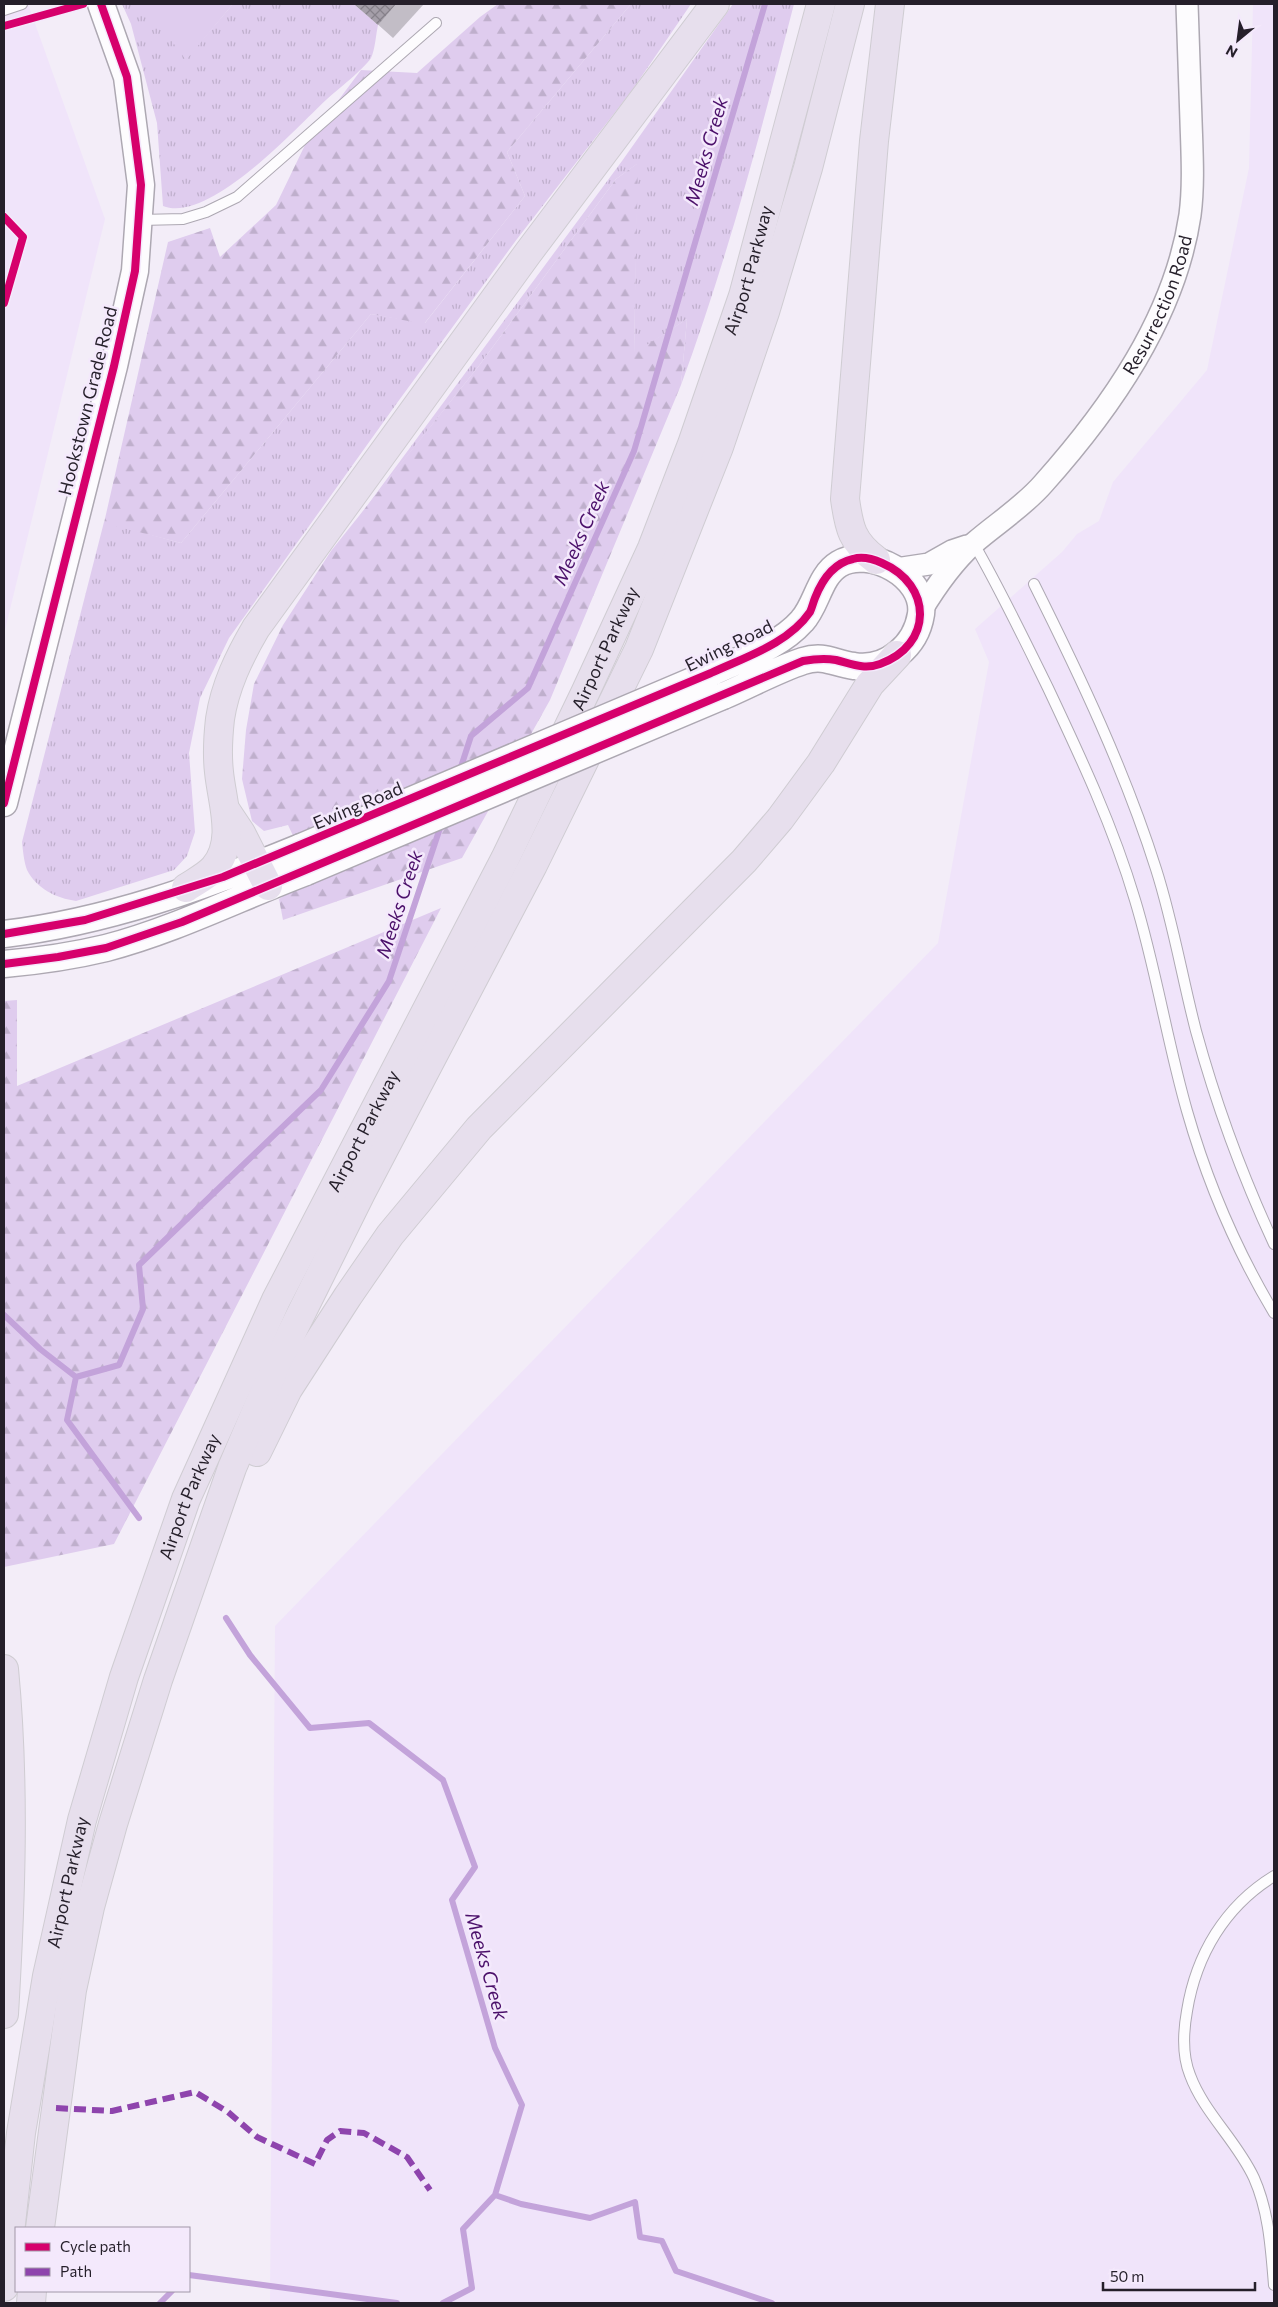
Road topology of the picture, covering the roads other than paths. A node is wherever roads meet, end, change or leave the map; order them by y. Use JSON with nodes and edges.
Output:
{"nodes":[{"id":1,"x":22,"y":4,"type":"edge"},
{"id":2,"x":100,"y":4,"type":"edge"},
{"id":3,"x":715,"y":4,"type":"edge"},
{"id":4,"x":821,"y":4,"type":"edge"},
{"id":5,"x":850,"y":4,"type":"edge"},
{"id":6,"x":890,"y":4,"type":"edge"},
{"id":7,"x":1187,"y":4,"type":"edge"},
{"id":8,"x":4,"y":10,"type":"edge"},
{"id":9,"x":436,"y":23,"type":"dead end"},
{"id":10,"x":139,"y":220,"type":"junction"},
{"id":11,"x":974,"y":544,"type":"junction"},
{"id":12,"x":886,"y":565,"type":"junction"},
{"id":13,"x":1034,"y":584,"type":"dead end"},
{"id":14,"x":921,"y":611,"type":"junction"},
{"id":15,"x":897,"y":655,"type":"junction"},
{"id":16,"x":4,"y":803,"type":"edge"},
{"id":17,"x":227,"y":812,"type":"junction"},
{"id":18,"x":262,"y":875,"type":"junction"},
{"id":19,"x":186,"y":888,"type":"junction"},
{"id":20,"x":4,"y":934,"type":"edge"},
{"id":21,"x":4,"y":964,"type":"edge"},
{"id":22,"x":1274,"y":1244,"type":"edge"},
{"id":23,"x":1274,"y":1313,"type":"edge"},
{"id":24,"x":187,"y":1595,"type":"junction"},
{"id":25,"x":4,"y":1669,"type":"edge"},
{"id":26,"x":1274,"y":1876,"type":"edge"},
{"id":27,"x":4,"y":2014,"type":"edge"},
{"id":28,"x":40,"y":2227,"type":"edge"},
{"id":29,"x":1274,"y":2285,"type":"edge"},
{"id":30,"x":4,"y":2287,"type":"edge"}],
"edges":[{"from":1,"to":8,"type":"lane"},
{"from":2,"to":10,"type":"street","name":"Hookstown Grade Road"},
{"from":3,"to":17,"type":"highway"},
{"from":4,"to":30,"type":"highway","name":"Airport Parkway"},
{"from":5,"to":24,"type":"highway","name":"Airport Parkway"},
{"from":6,"to":12,"type":"highway"},
{"from":7,"to":11,"type":"street","name":"Resurrection Road"},
{"from":9,"to":10,"type":"lane"},
{"from":10,"to":16,"type":"street","name":"Hookstown Grade Road"},
{"from":11,"to":12,"type":"street","name":"Resurrection Road"},
{"from":11,"to":14,"type":"street","name":"Resurrection Road"},
{"from":11,"to":23,"type":"lane"},
{"from":12,"to":14,"type":"street"},
{"from":12,"to":18,"type":"street","name":"Ewing Road","bridge":true},
{"from":13,"to":22,"type":"lane"},
{"from":14,"to":15,"type":"street","name":"Ewing Road"},
{"from":15,"to":18,"type":"street","name":"Ewing Road","bridge":true},
{"from":15,"to":24,"type":"highway"},
{"from":17,"to":18,"type":"highway"},
{"from":17,"to":19,"type":"highway"},
{"from":18,"to":19,"type":"street","name":"Ewing Road"},
{"from":18,"to":21,"type":"street","name":"Ewing Road"},
{"from":19,"to":20,"type":"street","name":"Ewing Road"},
{"from":24,"to":28,"type":"highway","name":"Airport Parkway"},
{"from":25,"to":27,"type":"highway"},
{"from":26,"to":29,"type":"lane"}]}
